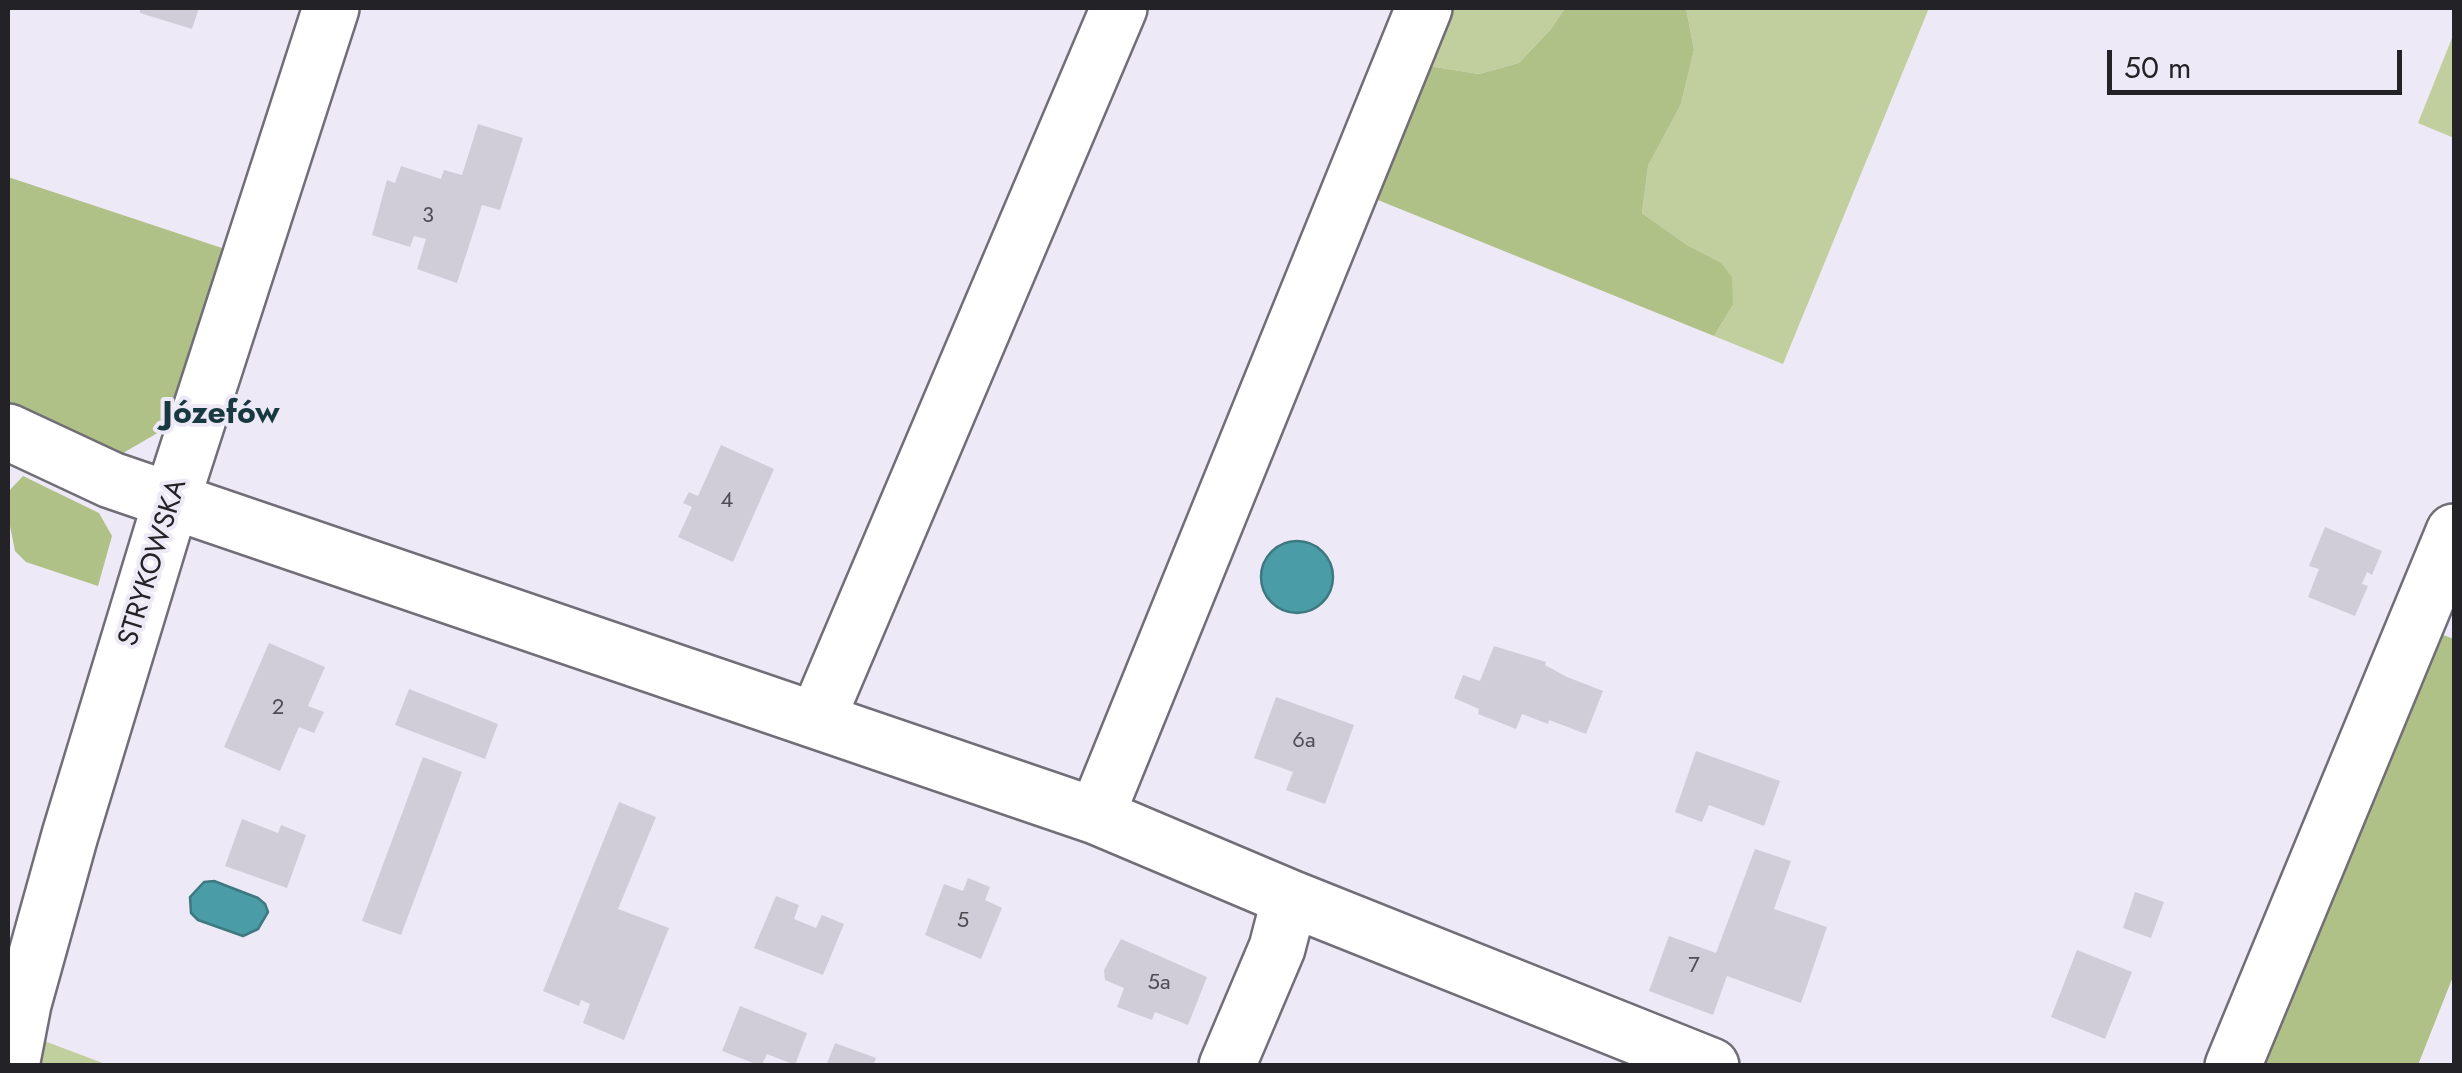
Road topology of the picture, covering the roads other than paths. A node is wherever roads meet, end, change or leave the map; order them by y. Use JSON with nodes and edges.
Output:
{"nodes":[{"id":1,"x":332,"y":8,"type":"edge"},
{"id":2,"x":1119,"y":8,"type":"edge"},
{"id":3,"x":1424,"y":8,"type":"edge"},
{"id":4,"x":8,"y":432,"type":"edge"},
{"id":5,"x":172,"y":499,"type":"junction"},
{"id":6,"x":2454,"y":532,"type":"edge"},
{"id":7,"x":817,"y":719,"type":"junction"},
{"id":8,"x":1096,"y":816,"type":"junction"},
{"id":9,"x":1290,"y":898,"type":"junction"},
{"id":10,"x":11,"y":1066,"type":"edge"},
{"id":11,"x":1227,"y":1066,"type":"edge"},
{"id":12,"x":1711,"y":1066,"type":"edge"},
{"id":13,"x":2232,"y":1066,"type":"edge"}],
"edges":[{"from":1,"to":5,"type":"street","name":"STRYKOWSKA"},
{"from":2,"to":7,"type":"street"},
{"from":3,"to":8,"type":"street"},
{"from":4,"to":5,"type":"street"},
{"from":5,"to":7,"type":"street"},
{"from":5,"to":10,"type":"street","name":"STRYKOWSKA"},
{"from":6,"to":13,"type":"street"},
{"from":7,"to":8,"type":"street"},
{"from":8,"to":9,"type":"street"},
{"from":9,"to":11,"type":"street"},
{"from":9,"to":12,"type":"street"}]}
